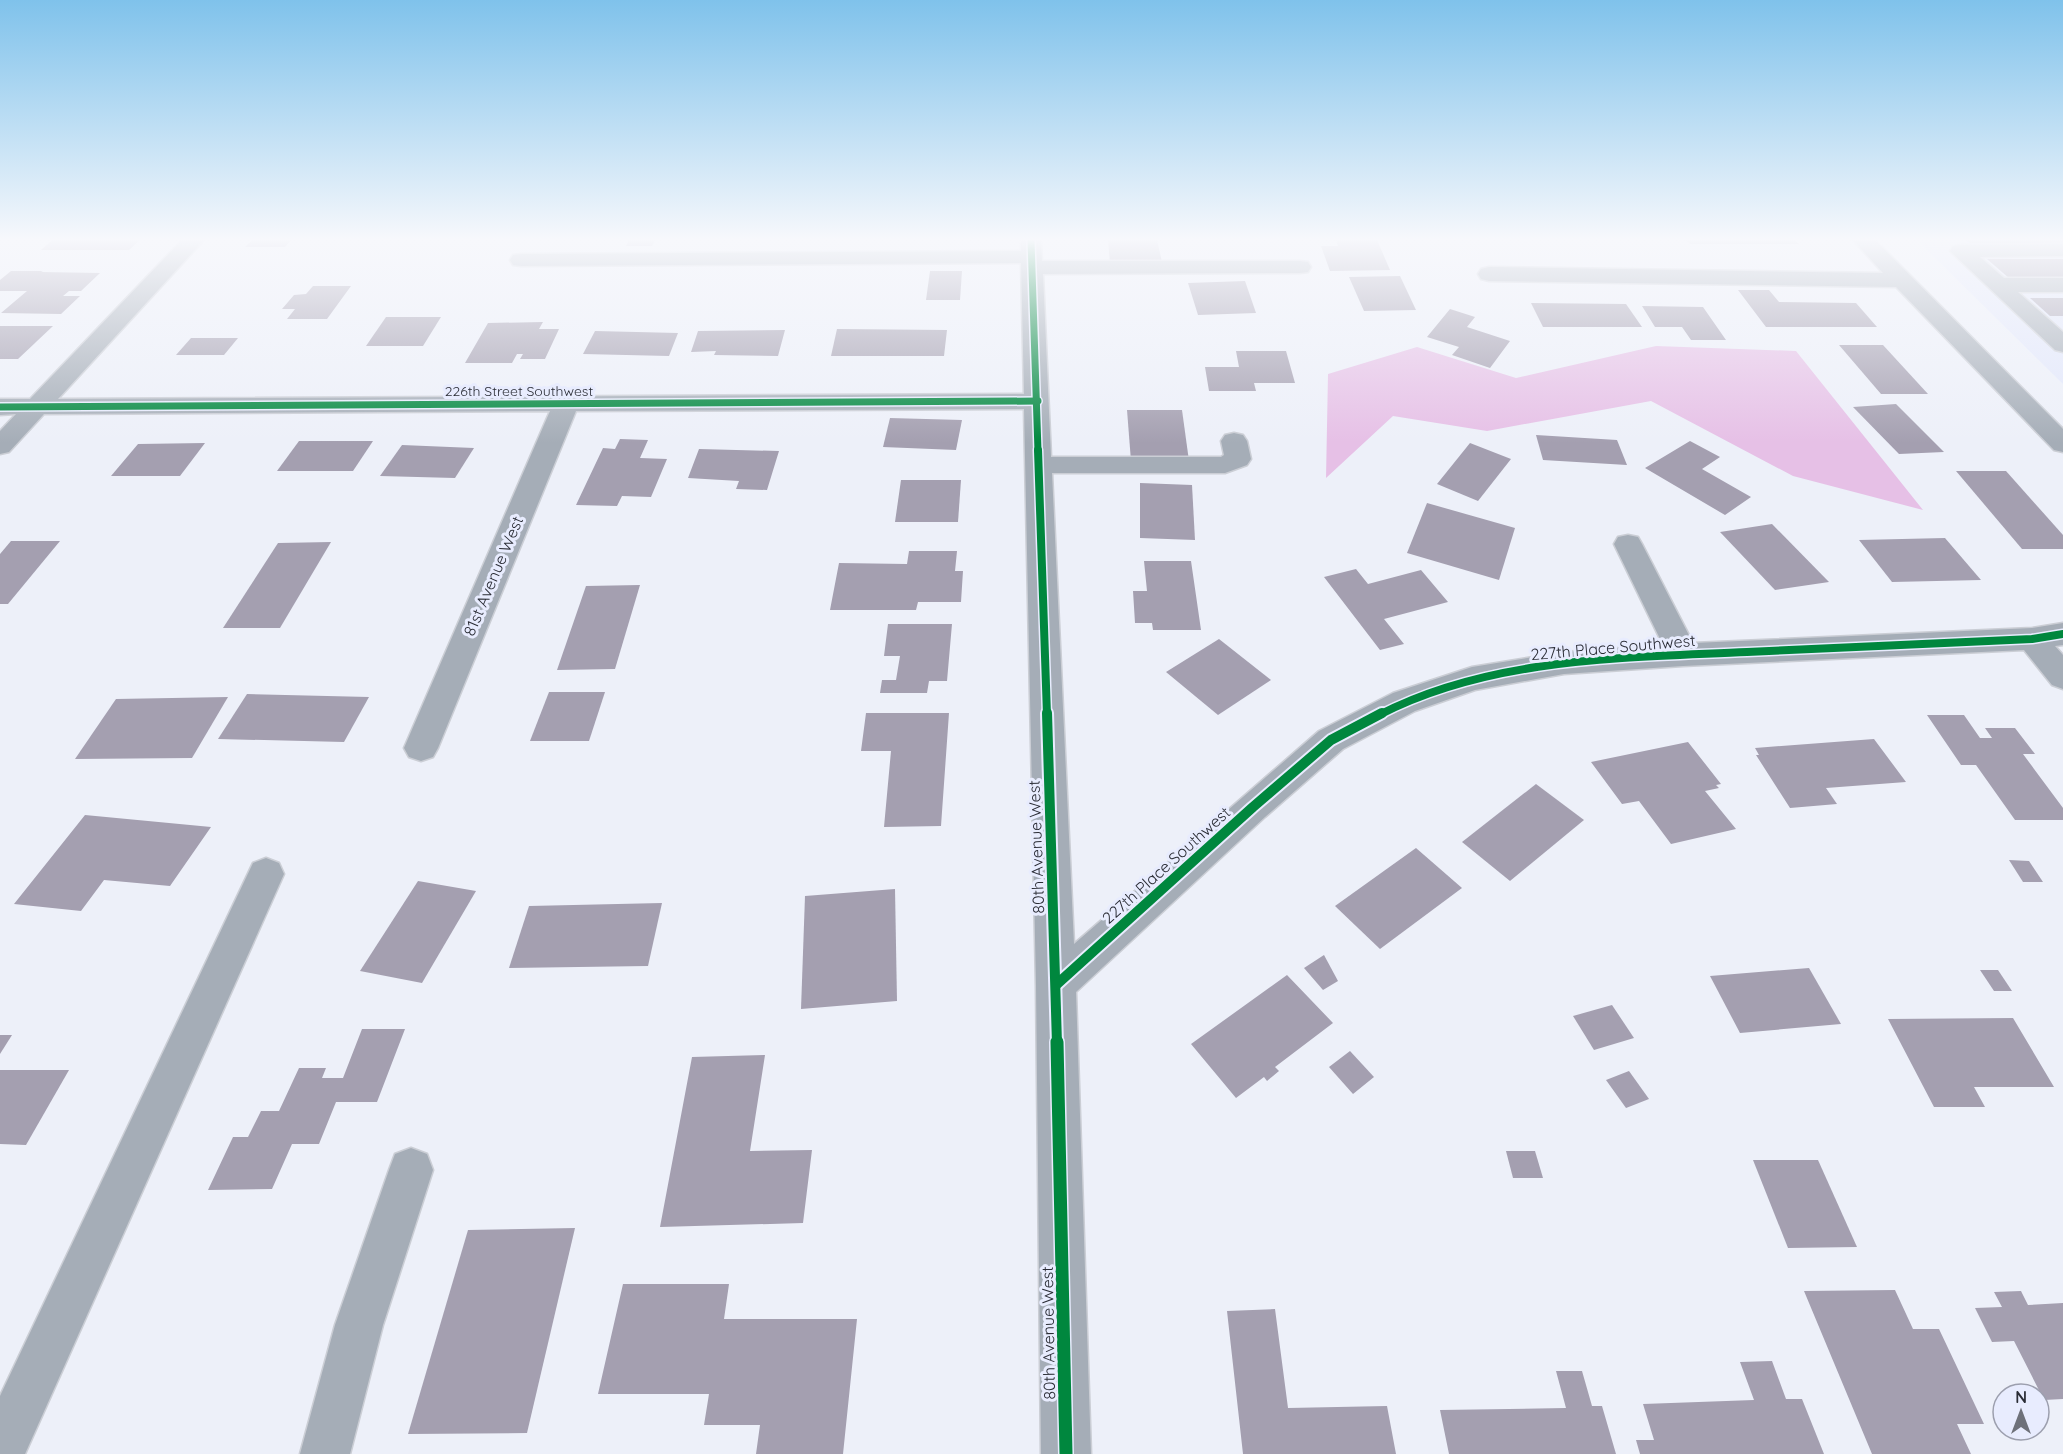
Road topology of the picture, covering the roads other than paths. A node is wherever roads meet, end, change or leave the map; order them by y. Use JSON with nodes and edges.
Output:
{"nodes":[{"id":1,"x":131,"y":308,"type":"edge"},
{"id":2,"x":1034,"y":308,"type":"edge"},
{"id":3,"x":1928,"y":308,"type":"edge"},
{"id":4,"x":2029,"y":308,"type":"edge"},
{"id":5,"x":2052,"y":325,"type":"edge"},
{"id":6,"x":2063,"y":345,"type":"edge"},
{"id":7,"x":1038,"y":401,"type":"junction"},
{"id":8,"x":566,"y":404,"type":"junction"},
{"id":9,"x":0,"y":407,"type":"edge"},
{"id":10,"x":39,"y":407,"type":"junction"},
{"id":11,"x":1234,"y":441,"type":"dead end"},
{"id":12,"x":2063,"y":444,"type":"edge"},
{"id":13,"x":0,"y":446,"type":"edge"},
{"id":14,"x":1039,"y":465,"type":"junction"},
{"id":15,"x":1628,"y":544,"type":"dead end"},
{"id":16,"x":2047,"y":637,"type":"edge"},
{"id":17,"x":1683,"y":655,"type":"junction"},
{"id":18,"x":2063,"y":677,"type":"edge"},
{"id":19,"x":421,"y":748,"type":"dead end"},
{"id":20,"x":266,"y":874,"type":"dead end"},
{"id":21,"x":1056,"y":985,"type":"junction"},
{"id":22,"x":411,"y":1170,"type":"dead end"},
{"id":23,"x":0,"y":1452,"type":"edge"},
{"id":24,"x":325,"y":1454,"type":"edge"},
{"id":25,"x":1066,"y":1454,"type":"edge"}],
"edges":[{"from":1,"to":10,"type":"street"},
{"from":2,"to":7,"type":"street","name":"80th Avenue West"},
{"from":3,"to":12,"type":"street"},
{"from":4,"to":5,"type":"street"},
{"from":5,"to":6,"type":"street"},
{"from":7,"to":8,"type":"street","name":"226th Street Southwest"},
{"from":7,"to":14,"type":"street","name":"80th Avenue West"},
{"from":8,"to":10,"type":"street","name":"226th Street Southwest"},
{"from":8,"to":19,"type":"street","name":"81st Avenue West"},
{"from":9,"to":10,"type":"street","name":"226th Street Southwest"},
{"from":10,"to":13,"type":"street"},
{"from":11,"to":14,"type":"street"},
{"from":14,"to":21,"type":"street","name":"80th Avenue West"},
{"from":15,"to":17,"type":"street"},
{"from":16,"to":17,"type":"street","name":"227th Place Southwest"},
{"from":16,"to":18,"type":"street"},
{"from":17,"to":21,"type":"street","name":"227th Place Southwest"},
{"from":20,"to":23,"type":"street"},
{"from":21,"to":25,"type":"street","name":"80th Avenue West"},
{"from":22,"to":24,"type":"street"}]}
